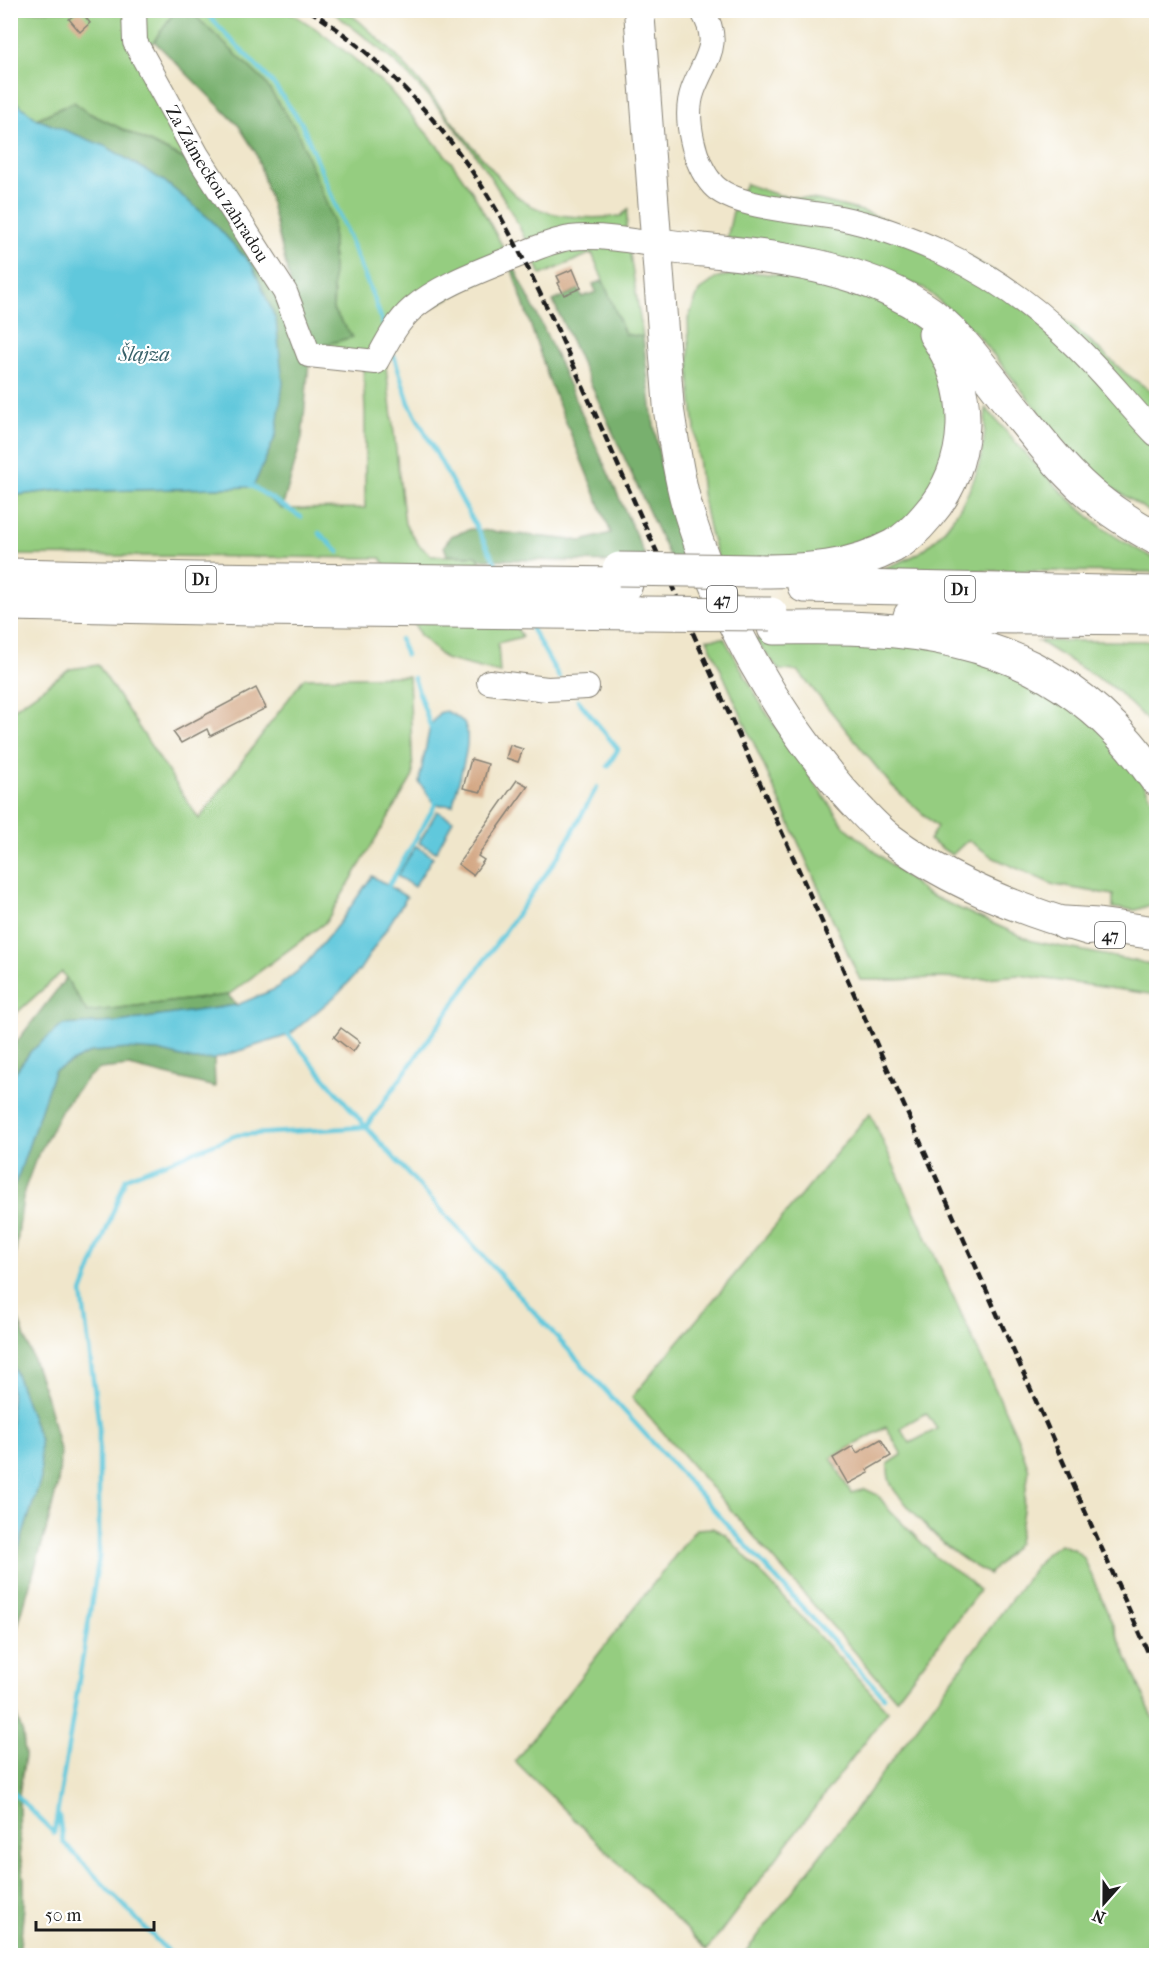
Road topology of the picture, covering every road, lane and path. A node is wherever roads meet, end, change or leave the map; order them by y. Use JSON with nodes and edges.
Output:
{"nodes":[{"id":1,"x":134,"y":10,"type":"edge"},
{"id":2,"x":639,"y":10,"type":"edge"},
{"id":3,"x":702,"y":10,"type":"edge"},
{"id":4,"x":657,"y":245,"type":"junction"},
{"id":5,"x":885,"y":289,"type":"junction"},
{"id":6,"x":1156,"y":434,"type":"edge"},
{"id":7,"x":1156,"y":538,"type":"edge"},
{"id":8,"x":10,"y":573,"type":"edge"},
{"id":9,"x":1156,"y":593,"type":"edge"},
{"id":10,"x":767,"y":600,"type":"junction"},
{"id":11,"x":10,"y":604,"type":"edge"},
{"id":12,"x":1156,"y":618,"type":"edge"},
{"id":13,"x":489,"y":682,"type":"dead end"},
{"id":14,"x":587,"y":687,"type":"dead end"},
{"id":15,"x":785,"y":713,"type":"junction"},
{"id":16,"x":1156,"y":779,"type":"edge"},
{"id":17,"x":1156,"y":916,"type":"edge"},
{"id":18,"x":1118,"y":919,"type":"junction"},
{"id":19,"x":1065,"y":923,"type":"junction"},
{"id":20,"x":1156,"y":924,"type":"edge"},
{"id":21,"x":1156,"y":933,"type":"edge"},
{"id":22,"x":1156,"y":941,"type":"edge"}],
"edges":[{"from":1,"to":4,"type":"street","name":"Za Zámeckou zahradou"},
{"from":2,"to":4,"type":"main road","number":"47"},
{"from":3,"to":6,"type":"street"},
{"from":4,"to":5,"type":"highway"},
{"from":4,"to":15,"type":"main road","number":"47"},
{"from":5,"to":7,"type":"highway"},
{"from":5,"to":10,"type":"highway"},
{"from":8,"to":10,"type":"highway","number":"D1"},
{"from":9,"to":10,"type":"highway","number":"D1"},
{"from":10,"to":11,"type":"highway","number":"D1","bridge":true},
{"from":10,"to":12,"type":"highway","number":"D1"},
{"from":10,"to":16,"type":"highway"},
{"from":13,"to":14,"type":"street"},
{"from":15,"to":18,"type":"main road"},
{"from":15,"to":19,"type":"main road","number":"47"},
{"from":17,"to":18,"type":"highway"},
{"from":18,"to":20,"type":"main road"},
{"from":19,"to":21,"type":"highway"},
{"from":19,"to":22,"type":"main road","number":"47"}]}
